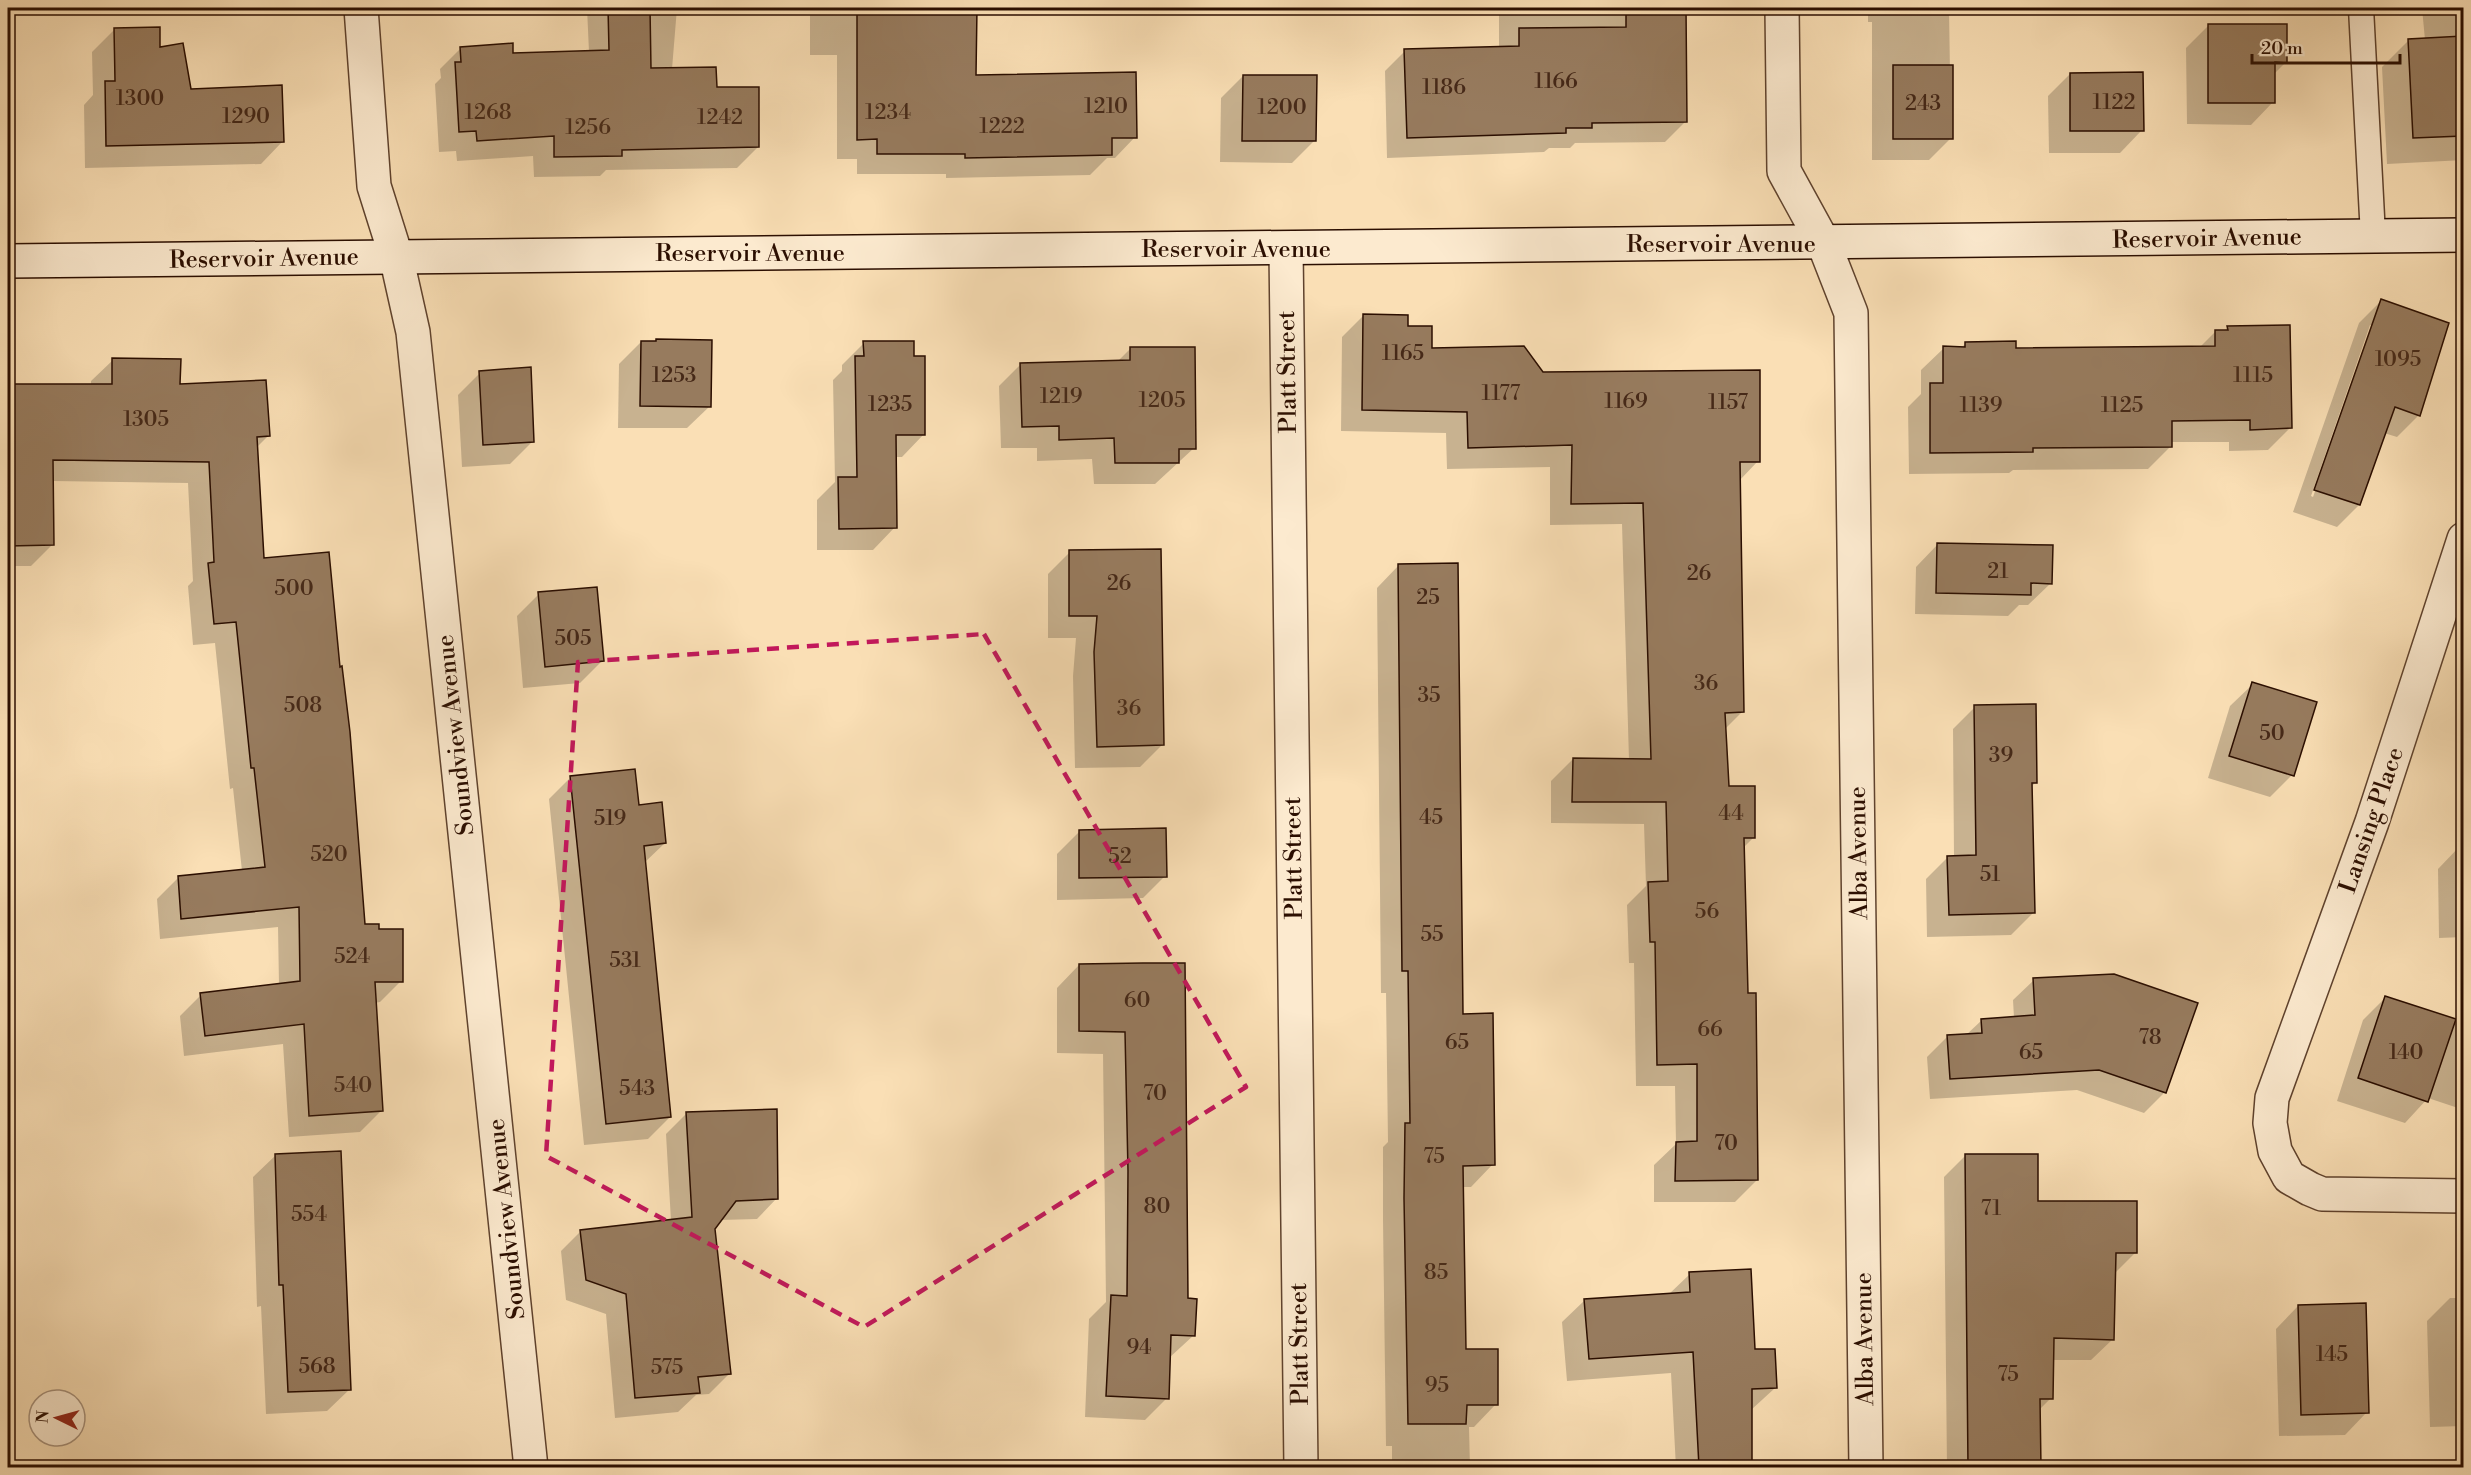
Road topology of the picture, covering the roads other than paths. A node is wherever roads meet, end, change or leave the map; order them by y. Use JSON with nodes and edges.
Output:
{"nodes":[{"id":1,"x":361,"y":8,"type":"edge"},
{"id":2,"x":1782,"y":8,"type":"edge"},
{"id":3,"x":2361,"y":8,"type":"edge"},
{"id":4,"x":2463,"y":235,"type":"edge"},
{"id":5,"x":2373,"y":236,"type":"junction"},
{"id":6,"x":1824,"y":244,"type":"junction"},
{"id":7,"x":1286,"y":249,"type":"junction"},
{"id":8,"x":396,"y":256,"type":"junction"},
{"id":9,"x":8,"y":261,"type":"edge"},
{"id":10,"x":2463,"y":539,"type":"edge"},
{"id":11,"x":2463,"y":1196,"type":"edge"},
{"id":12,"x":531,"y":1467,"type":"edge"},
{"id":13,"x":1301,"y":1467,"type":"edge"},
{"id":14,"x":1866,"y":1467,"type":"edge"}],
"edges":[{"from":1,"to":8,"type":"street","name":"Soundview Avenue"},
{"from":2,"to":6,"type":"street","name":"Alba Avenue"},
{"from":3,"to":5,"type":"lane"},
{"from":4,"to":5,"type":"street","name":"Reservoir Avenue"},
{"from":5,"to":6,"type":"street","name":"Reservoir Avenue"},
{"from":6,"to":7,"type":"street","name":"Reservoir Avenue"},
{"from":6,"to":14,"type":"street","name":"Alba Avenue"},
{"from":7,"to":8,"type":"street","name":"Reservoir Avenue"},
{"from":7,"to":13,"type":"street","name":"Platt Street"},
{"from":8,"to":9,"type":"street","name":"Reservoir Avenue"},
{"from":8,"to":12,"type":"street","name":"Soundview Avenue"},
{"from":10,"to":11,"type":"street","name":"Lansing Place"}]}
